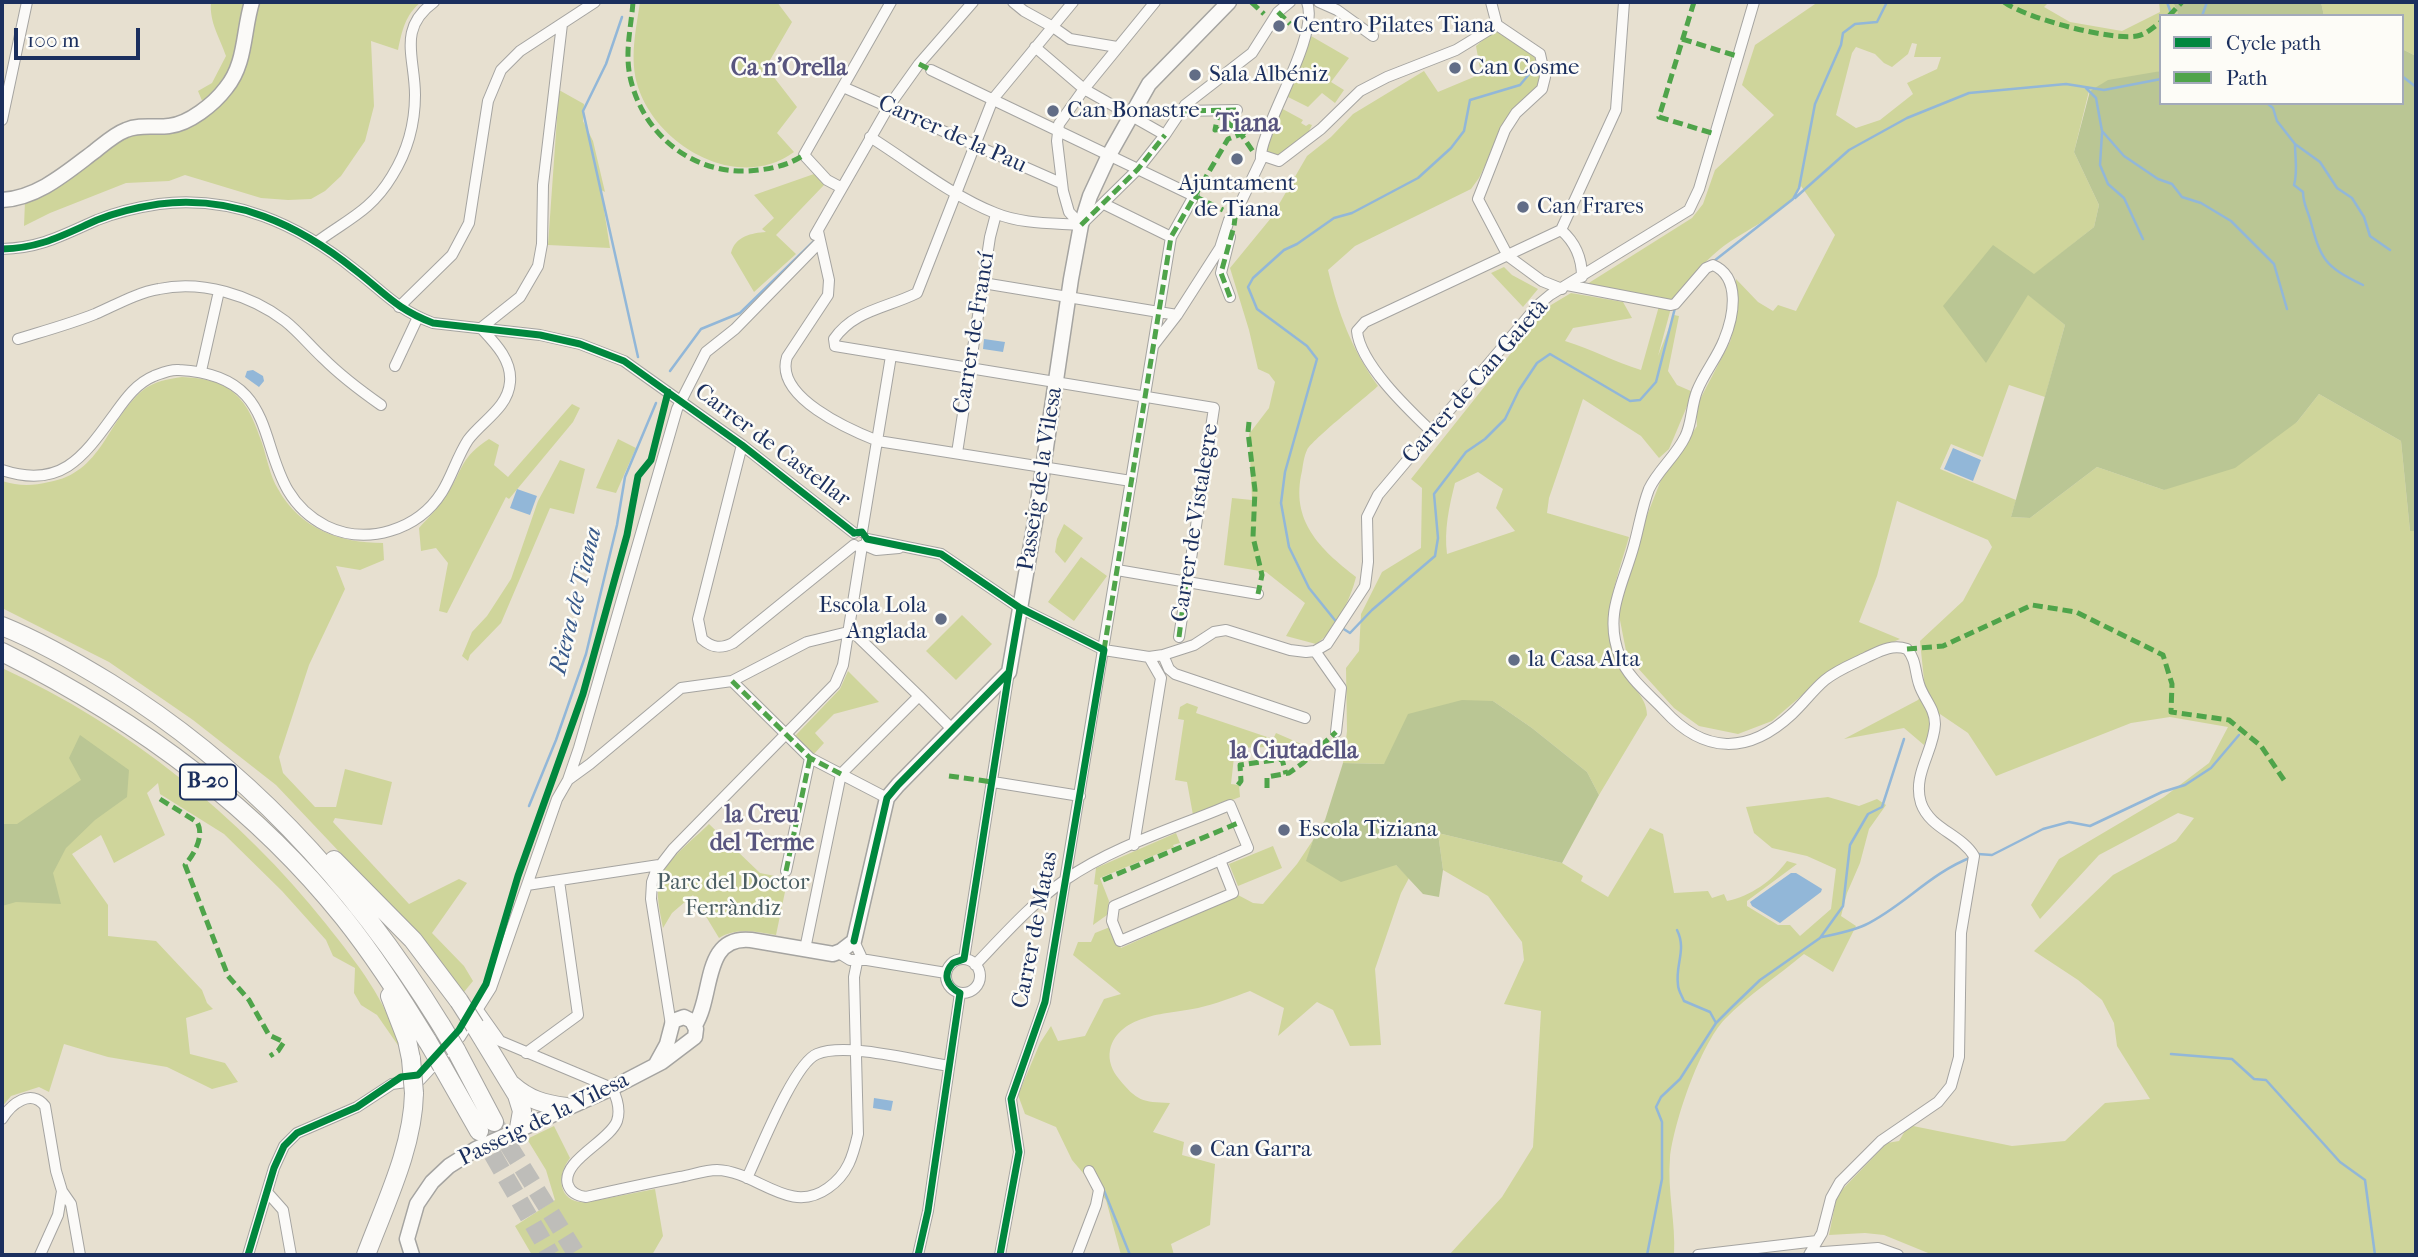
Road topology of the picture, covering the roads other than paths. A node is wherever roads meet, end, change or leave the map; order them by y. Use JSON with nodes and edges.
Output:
{"nodes":[{"id":1,"x":27,"y":2,"type":"edge"},
{"id":2,"x":252,"y":2,"type":"edge"},
{"id":3,"x":434,"y":2,"type":"edge"},
{"id":4,"x":594,"y":2,"type":"edge"},
{"id":5,"x":891,"y":2,"type":"edge"},
{"id":6,"x":973,"y":2,"type":"edge"},
{"id":7,"x":1013,"y":2,"type":"edge"},
{"id":8,"x":1073,"y":2,"type":"edge"},
{"id":9,"x":1155,"y":2,"type":"edge"},
{"id":10,"x":1228,"y":2,"type":"edge"},
{"id":11,"x":1290,"y":2,"type":"edge"},
{"id":12,"x":1491,"y":2,"type":"edge"},
{"id":13,"x":1624,"y":2,"type":"edge"},
{"id":14,"x":1754,"y":2,"type":"edge"},
{"id":15,"x":1313,"y":4,"type":"edge"},
{"id":16,"x":562,"y":24,"type":"junction"},
{"id":17,"x":1497,"y":25,"type":"junction"},
{"id":18,"x":1053,"y":27,"type":"junction"},
{"id":19,"x":1373,"y":36,"type":"dead end"},
{"id":20,"x":1035,"y":47,"type":"junction"},
{"id":21,"x":1117,"y":47,"type":"junction"},
{"id":22,"x":931,"y":70,"type":"dead end"},
{"id":23,"x":843,"y":87,"type":"junction"},
{"id":24,"x":1084,"y":89,"type":"junction"},
{"id":25,"x":993,"y":99,"type":"junction"},
{"id":26,"x":889,"y":106,"type":"junction"},
{"id":27,"x":1237,"y":110,"type":"dead end"},
{"id":28,"x":1181,"y":111,"type":"junction"},
{"id":29,"x":1130,"y":115,"type":"junction"},
{"id":30,"x":2,"y":120,"type":"edge"},
{"id":31,"x":1057,"y":131,"type":"junction"},
{"id":32,"x":1165,"y":135,"type":"junction"},
{"id":33,"x":870,"y":137,"type":"junction"},
{"id":34,"x":975,"y":144,"type":"junction"},
{"id":35,"x":1109,"y":155,"type":"junction"},
{"id":36,"x":1261,"y":155,"type":"junction"},
{"id":37,"x":1138,"y":169,"type":"junction"},
{"id":38,"x":1061,"y":183,"type":"junction"},
{"id":39,"x":842,"y":188,"type":"junction"},
{"id":40,"x":957,"y":192,"type":"junction"},
{"id":41,"x":3,"y":198,"type":"edge"},
{"id":42,"x":1104,"y":204,"type":"junction"},
{"id":43,"x":996,"y":214,"type":"junction"},
{"id":44,"x":1233,"y":215,"type":"junction"},
{"id":45,"x":1081,"y":225,"type":"junction"},
{"id":46,"x":1561,"y":230,"type":"junction"},
{"id":47,"x":818,"y":236,"type":"junction"},
{"id":48,"x":1171,"y":237,"type":"junction"},
{"id":49,"x":317,"y":242,"type":"junction"},
{"id":50,"x":2,"y":249,"type":"edge"},
{"id":51,"x":1508,"y":256,"type":"junction"},
{"id":52,"x":1582,"y":277,"type":"junction"},
{"id":53,"x":984,"y":283,"type":"junction"},
{"id":54,"x":1564,"y":287,"type":"junction"},
{"id":55,"x":219,"y":291,"type":"junction"},
{"id":56,"x":1230,"y":297,"type":"dead end"},
{"id":57,"x":1069,"y":299,"type":"junction"},
{"id":58,"x":399,"y":307,"type":"junction"},
{"id":59,"x":1158,"y":311,"type":"junction"},
{"id":60,"x":1177,"y":315,"type":"junction"},
{"id":61,"x":418,"y":317,"type":"junction"},
{"id":62,"x":465,"y":327,"type":"junction"},
{"id":63,"x":481,"y":328,"type":"junction"},
{"id":64,"x":18,"y":339,"type":"dead end"},
{"id":65,"x":497,"y":346,"type":"junction"},
{"id":66,"x":1153,"y":346,"type":"junction"},
{"id":67,"x":891,"y":356,"type":"junction"},
{"id":68,"x":396,"y":366,"type":"dead end"},
{"id":69,"x":970,"y":368,"type":"junction"},
{"id":70,"x":201,"y":371,"type":"junction"},
{"id":71,"x":1057,"y":382,"type":"junction"},
{"id":72,"x":1146,"y":396,"type":"junction"},
{"id":73,"x":682,"y":401,"type":"junction"},
{"id":74,"x":382,"y":405,"type":"dead end"},
{"id":75,"x":1432,"y":432,"type":"junction"},
{"id":76,"x":878,"y":441,"type":"junction"},
{"id":77,"x":742,"y":445,"type":"junction"},
{"id":78,"x":957,"y":453,"type":"junction"},
{"id":79,"x":1042,"y":466,"type":"junction"},
{"id":80,"x":2,"y":470,"type":"edge"},
{"id":81,"x":1131,"y":481,"type":"junction"},
{"id":82,"x":861,"y":540,"type":"junction"},
{"id":83,"x":1117,"y":570,"type":"junction"},
{"id":84,"x":1186,"y":582,"type":"junction"},
{"id":85,"x":1258,"y":594,"type":"dead end"},
{"id":86,"x":1020,"y":608,"type":"junction"},
{"id":87,"x":2,"y":626,"type":"edge"},
{"id":88,"x":848,"y":632,"type":"junction"},
{"id":89,"x":1179,"y":637,"type":"dead end"},
{"id":90,"x":1104,"y":650,"type":"junction"},
{"id":91,"x":1315,"y":651,"type":"junction"},
{"id":92,"x":2,"y":652,"type":"edge"},
{"id":93,"x":1163,"y":655,"type":"junction"},
{"id":94,"x":1149,"y":657,"type":"junction"},
{"id":95,"x":1009,"y":672,"type":"junction"},
{"id":96,"x":1172,"y":672,"type":"junction"},
{"id":97,"x":1159,"y":673,"type":"junction"},
{"id":98,"x":732,"y":681,"type":"junction"},
{"id":99,"x":919,"y":696,"type":"junction"},
{"id":100,"x":1305,"y":718,"type":"dead end"},
{"id":101,"x":953,"y":730,"type":"junction"},
{"id":102,"x":1336,"y":732,"type":"dead end"},
{"id":103,"x":786,"y":735,"type":"junction"},
{"id":104,"x":810,"y":758,"type":"junction"},
{"id":105,"x":841,"y":774,"type":"junction"},
{"id":106,"x":568,"y":780,"type":"junction"},
{"id":107,"x":993,"y":782,"type":"junction"},
{"id":108,"x":1080,"y":796,"type":"junction"},
{"id":109,"x":887,"y":798,"type":"junction"},
{"id":110,"x":269,"y":806,"type":"junction"},
{"id":111,"x":1134,"y":845,"type":"junction"},
{"id":112,"x":1220,"y":860,"type":"junction"},
{"id":113,"x":659,"y":865,"type":"junction"},
{"id":114,"x":786,"y":871,"type":"dead end"},
{"id":115,"x":1067,"y":878,"type":"junction"},
{"id":116,"x":559,"y":881,"type":"junction"},
{"id":117,"x":527,"y":885,"type":"junction"},
{"id":118,"x":847,"y":947,"type":"junction"},
{"id":119,"x":805,"y":949,"type":"junction"},
{"id":120,"x":862,"y":959,"type":"junction"},
{"id":121,"x":375,"y":960,"type":"junction"},
{"id":122,"x":964,"y":960,"type":"junction"},
{"id":123,"x":975,"y":965,"type":"junction"},
{"id":124,"x":946,"y":973,"type":"junction"},
{"id":125,"x":960,"y":993,"type":"junction"},
{"id":126,"x":476,"y":1018,"type":"junction"},
{"id":127,"x":681,"y":1024,"type":"junction"},
{"id":128,"x":685,"y":1043,"type":"junction"},
{"id":129,"x":856,"y":1050,"type":"junction"},
{"id":130,"x":526,"y":1052,"type":"junction"},
{"id":131,"x":656,"y":1064,"type":"junction"},
{"id":132,"x":949,"y":1066,"type":"junction"},
{"id":133,"x":510,"y":1083,"type":"junction"},
{"id":134,"x":612,"y":1088,"type":"junction"},
{"id":135,"x":566,"y":1107,"type":"junction"},
{"id":136,"x":2,"y":1119,"type":"edge"},
{"id":137,"x":519,"y":1128,"type":"junction"},
{"id":138,"x":1089,"y":1171,"type":"dead end"},
{"id":139,"x":747,"y":1178,"type":"junction"},
{"id":140,"x":62,"y":1191,"type":"junction"},
{"id":141,"x":267,"y":1192,"type":"junction"},
{"id":142,"x":58,"y":1215,"type":"junction"},
{"id":143,"x":75,"y":1217,"type":"junction"},
{"id":144,"x":1818,"y":1241,"type":"junction"},
{"id":145,"x":1752,"y":1251,"type":"edge"},
{"id":146,"x":1810,"y":1254,"type":"edge"},
{"id":147,"x":40,"y":1255,"type":"edge"},
{"id":148,"x":80,"y":1255,"type":"edge"},
{"id":149,"x":248,"y":1255,"type":"edge"},
{"id":150,"x":291,"y":1255,"type":"edge"},
{"id":151,"x":366,"y":1255,"type":"edge"},
{"id":152,"x":412,"y":1255,"type":"edge"},
{"id":153,"x":918,"y":1255,"type":"edge"},
{"id":154,"x":1000,"y":1255,"type":"edge"},
{"id":155,"x":1077,"y":1255,"type":"edge"},
{"id":156,"x":1698,"y":1255,"type":"edge"},
{"id":157,"x":1898,"y":1255,"type":"edge"}],
"edges":[{"from":1,"to":30,"type":"street"},
{"from":2,"to":41,"type":"street"},
{"from":3,"to":49,"type":"street"},
{"from":4,"to":16,"type":"street"},
{"from":5,"to":23,"type":"street"},
{"from":6,"to":26,"type":"street"},
{"from":7,"to":18,"type":"street"},
{"from":8,"to":18,"type":"street"},
{"from":9,"to":21,"type":"street"},
{"from":10,"to":29,"type":"street","name":"Passeig de la Vilesa"},
{"from":11,"to":28,"type":"street"},
{"from":12,"to":17,"type":"street"},
{"from":13,"to":46,"type":"street"},
{"from":14,"to":52,"type":"street","name":"Carrer de Can Gaietà"},
{"from":15,"to":19,"type":"street"},
{"from":15,"to":36,"type":"street"},
{"from":16,"to":58,"type":"street"},
{"from":16,"to":63,"type":"street"},
{"from":17,"to":36,"type":"street"},
{"from":17,"to":51,"type":"street"},
{"from":18,"to":20,"type":"street"},
{"from":18,"to":21,"type":"street"},
{"from":20,"to":24,"type":"street"},
{"from":20,"to":25,"type":"street"},
{"from":21,"to":24,"type":"street"},
{"from":22,"to":25,"type":"street"},
{"from":23,"to":26,"type":"street","name":"Carrer de la Pau"},
{"from":23,"to":39,"type":"street"},
{"from":24,"to":29,"type":"street"},
{"from":24,"to":31,"type":"street"},
{"from":25,"to":31,"type":"street"},
{"from":25,"to":34,"type":"street"},
{"from":26,"to":33,"type":"street"},
{"from":26,"to":34,"type":"street","name":"Carrer de la Pau"},
{"from":27,"to":28,"type":"street"},
{"from":28,"to":32,"type":"street"},
{"from":29,"to":32,"type":"street"},
{"from":29,"to":35,"type":"street","name":"Passeig de la Vilesa"},
{"from":31,"to":35,"type":"street"},
{"from":31,"to":38,"type":"street"},
{"from":32,"to":37,"type":"street"},
{"from":33,"to":39,"type":"street"},
{"from":33,"to":40,"type":"street"},
{"from":34,"to":38,"type":"street","name":"Carrer de la Pau"},
{"from":34,"to":40,"type":"street"},
{"from":35,"to":37,"type":"street"},
{"from":35,"to":45,"type":"street","name":"Passeig de la Vilesa"},
{"from":36,"to":44,"type":"street"},
{"from":37,"to":42,"type":"street"},
{"from":37,"to":48,"type":"street","name":"Carrer de Matas"},
{"from":38,"to":45,"type":"street"},
{"from":39,"to":47,"type":"street"},
{"from":40,"to":43,"type":"street"},
{"from":40,"to":67,"type":"street"},
{"from":42,"to":45,"type":"street"},
{"from":42,"to":48,"type":"street"},
{"from":43,"to":45,"type":"street"},
{"from":43,"to":53,"type":"street","name":"Carrer de Francí"},
{"from":44,"to":56,"type":"street"},
{"from":44,"to":60,"type":"street"},
{"from":45,"to":57,"type":"street","name":"Passeig de la Vilesa"},
{"from":46,"to":51,"type":"street"},
{"from":46,"to":52,"type":"street"},
{"from":47,"to":73,"type":"street"},
{"from":47,"to":76,"type":"street"},
{"from":48,"to":59,"type":"street","name":"Carrer de Matas"},
{"from":49,"to":50,"type":"street","name":"Carrer de Castellar"},
{"from":49,"to":58,"type":"street","name":"Carrer de Castellar"},
{"from":51,"to":54,"type":"street"},
{"from":51,"to":75,"type":"street"},
{"from":52,"to":54,"type":"street","name":"Carrer de Can Gaietà"},
{"from":53,"to":57,"type":"street"},
{"from":53,"to":69,"type":"street","name":"Carrer de Francí"},
{"from":54,"to":75,"type":"street","name":"Carrer de Can Gaietà"},
{"from":54,"to":144,"type":"street"},
{"from":55,"to":64,"type":"street"},
{"from":55,"to":70,"type":"street"},
{"from":55,"to":74,"type":"street"},
{"from":57,"to":59,"type":"street"},
{"from":57,"to":71,"type":"street","name":"Passeig de la Vilesa"},
{"from":58,"to":61,"type":"street","name":"Carrer de Castellar"},
{"from":59,"to":60,"type":"street"},
{"from":59,"to":66,"type":"street","name":"Carrer de Matas"},
{"from":60,"to":66,"type":"street"},
{"from":61,"to":62,"type":"street","name":"Carrer de Castellar"},
{"from":61,"to":68,"type":"street"},
{"from":62,"to":63,"type":"street","name":"Carrer de Castellar"},
{"from":62,"to":65,"type":"street"},
{"from":63,"to":65,"type":"street"},
{"from":63,"to":73,"type":"street","name":"Carrer de Castellar"},
{"from":65,"to":70,"type":"street"},
{"from":66,"to":72,"type":"street","name":"Carrer de Matas"},
{"from":67,"to":69,"type":"street"},
{"from":67,"to":76,"type":"street"},
{"from":69,"to":71,"type":"street"},
{"from":69,"to":78,"type":"street","name":"Carrer de Francí"},
{"from":70,"to":80,"type":"street"},
{"from":71,"to":72,"type":"street"},
{"from":71,"to":79,"type":"street","name":"Passeig de la Vilesa"},
{"from":72,"to":81,"type":"street","name":"Carrer de Matas"},
{"from":72,"to":84,"type":"street","name":"Carrer de Vistalegre"},
{"from":73,"to":77,"type":"street","name":"Carrer de Castellar"},
{"from":73,"to":106,"type":"street"},
{"from":75,"to":91,"type":"street","name":"Carrer de Can Gaietà"},
{"from":76,"to":78,"type":"street"},
{"from":76,"to":82,"type":"street"},
{"from":77,"to":82,"type":"street","name":"Carrer de Castellar"},
{"from":77,"to":82,"type":"street"},
{"from":78,"to":79,"type":"street"},
{"from":79,"to":81,"type":"street"},
{"from":79,"to":86,"type":"street","name":"Passeig de la Vilesa"},
{"from":81,"to":83,"type":"street","name":"Carrer de Matas"},
{"from":82,"to":86,"type":"street","name":"Carrer de Castellar"},
{"from":82,"to":88,"type":"street"},
{"from":83,"to":84,"type":"street"},
{"from":83,"to":90,"type":"street","name":"Carrer de Matas"},
{"from":84,"to":85,"type":"street"},
{"from":84,"to":89,"type":"street","name":"Carrer de Vistalegre"},
{"from":86,"to":90,"type":"street","name":"Carrer de Castellar"},
{"from":86,"to":95,"type":"street","name":"Passeig de la Vilesa"},
{"from":87,"to":110,"type":"highway","number":"B-20"},
{"from":88,"to":98,"type":"street"},
{"from":88,"to":99,"type":"street"},
{"from":88,"to":103,"type":"street"},
{"from":90,"to":94,"type":"street","name":"Carrer de Castellar"},
{"from":90,"to":108,"type":"street","name":"Carrer de Matas"},
{"from":91,"to":93,"type":"street","name":"Carrer de Castellar"},
{"from":91,"to":102,"type":"street"},
{"from":92,"to":121,"type":"highway","number":"B-20"},
{"from":93,"to":94,"type":"street","name":"Carrer de Castellar"},
{"from":93,"to":96,"type":"street"},
{"from":93,"to":97,"type":"street"},
{"from":94,"to":97,"type":"street"},
{"from":95,"to":101,"type":"street"},
{"from":95,"to":107,"type":"street"},
{"from":96,"to":97,"type":"street"},
{"from":96,"to":100,"type":"street"},
{"from":97,"to":111,"type":"street"},
{"from":98,"to":103,"type":"street"},
{"from":98,"to":106,"type":"street"},
{"from":99,"to":101,"type":"street"},
{"from":99,"to":105,"type":"street"},
{"from":101,"to":109,"type":"street"},
{"from":103,"to":104,"type":"street"},
{"from":103,"to":113,"type":"street"},
{"from":104,"to":105,"type":"street"},
{"from":104,"to":114,"type":"street"},
{"from":105,"to":109,"type":"street"},
{"from":105,"to":119,"type":"street"},
{"from":106,"to":117,"type":"street"},
{"from":107,"to":108,"type":"street"},
{"from":107,"to":122,"type":"street"},
{"from":108,"to":115,"type":"street","name":"Carrer de Matas"},
{"from":109,"to":118,"type":"street"},
{"from":110,"to":121,"type":"highway","number":"B-20","bridge":true},
{"from":110,"to":126,"type":"highway","number":"B-20","bridge":true},
{"from":111,"to":112,"type":"street"},
{"from":111,"to":115,"type":"street"},
{"from":112,"to":112,"type":"street"},
{"from":113,"to":116,"type":"street"},
{"from":113,"to":127,"type":"street"},
{"from":115,"to":123,"type":"street"},
{"from":115,"to":154,"type":"street","name":"Carrer de Matas"},
{"from":116,"to":117,"type":"street"},
{"from":116,"to":130,"type":"street"},
{"from":117,"to":126,"type":"street"},
{"from":118,"to":119,"type":"street","name":"Passeig de la Vilesa"},
{"from":118,"to":120,"type":"street"},
{"from":118,"to":120,"type":"street"},
{"from":119,"to":127,"type":"street","name":"Passeig de la Vilesa"},
{"from":120,"to":124,"type":"street"},
{"from":120,"to":129,"type":"street"},
{"from":121,"to":151,"type":"highway","bridge":true},
{"from":122,"to":123,"type":"street"},
{"from":122,"to":124,"type":"street"},
{"from":123,"to":125,"type":"street"},
{"from":124,"to":125,"type":"street"},
{"from":125,"to":132,"type":"street"},
{"from":126,"to":130,"type":"street"},
{"from":126,"to":133,"type":"highway","number":"B-20"},
{"from":126,"to":141,"type":"street"},
{"from":127,"to":128,"type":"street"},
{"from":127,"to":128,"type":"street"},
{"from":127,"to":131,"type":"street","name":"Passeig de la Vilesa"},
{"from":128,"to":131,"type":"street","name":"Passeig de la Vilesa"},
{"from":129,"to":132,"type":"street"},
{"from":129,"to":139,"type":"street"},
{"from":129,"to":139,"type":"street"},
{"from":130,"to":134,"type":"street"},
{"from":131,"to":134,"type":"street","name":"Passeig de la Vilesa"},
{"from":132,"to":153,"type":"street"},
{"from":133,"to":135,"type":"highway","number":"B-20"},
{"from":133,"to":137,"type":"highway","number":"B-20"},
{"from":134,"to":135,"type":"street","name":"Passeig de la Vilesa"},
{"from":134,"to":139,"type":"street"},
{"from":135,"to":137,"type":"street","name":"Passeig de la Vilesa"},
{"from":136,"to":140,"type":"street"},
{"from":137,"to":152,"type":"street","name":"Passeig de la Vilesa"},
{"from":138,"to":155,"type":"street"},
{"from":140,"to":142,"type":"street"},
{"from":140,"to":143,"type":"street"},
{"from":141,"to":149,"type":"street"},
{"from":141,"to":150,"type":"street"},
{"from":142,"to":143,"type":"street"},
{"from":142,"to":147,"type":"street"},
{"from":143,"to":148,"type":"street"},
{"from":144,"to":145,"type":"street"},
{"from":144,"to":146,"type":"street"},
{"from":145,"to":156,"type":"street"},
{"from":146,"to":157,"type":"street"}]}
